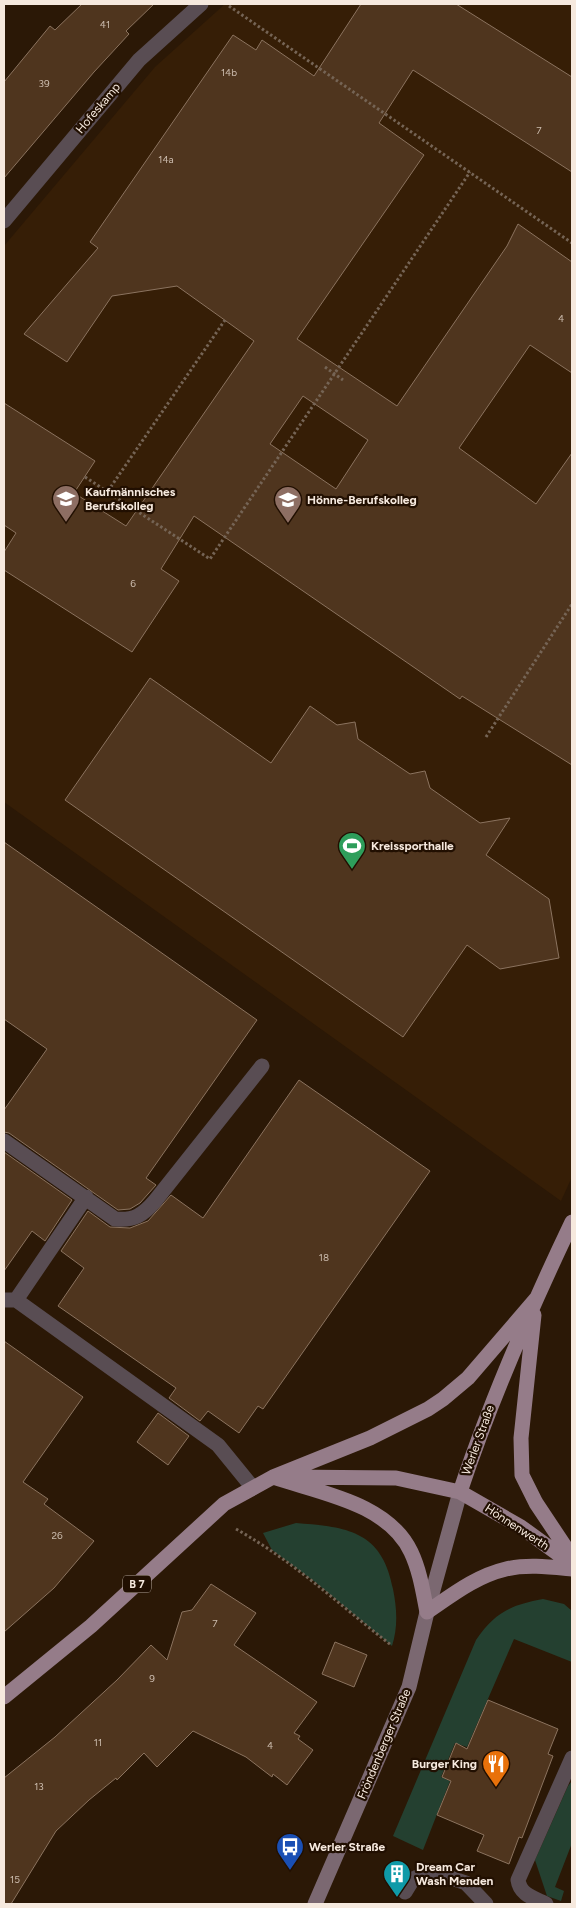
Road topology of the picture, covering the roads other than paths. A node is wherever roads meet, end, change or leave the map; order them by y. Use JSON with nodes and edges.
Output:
{"nodes":[{"id":1,"x":202,"y":4,"type":"edge"},
{"id":2,"x":4,"y":221,"type":"edge"},
{"id":3,"x":262,"y":1066,"type":"dead end"},
{"id":4,"x":4,"y":1141,"type":"edge"},
{"id":5,"x":86,"y":1198,"type":"junction"},
{"id":6,"x":572,"y":1222,"type":"edge"},
{"id":7,"x":536,"y":1299,"type":"junction"},
{"id":8,"x":10,"y":1300,"type":"edge"},
{"id":9,"x":273,"y":1477,"type":"junction"},
{"id":10,"x":253,"y":1488,"type":"junction"},
{"id":11,"x":460,"y":1492,"type":"junction"},
{"id":12,"x":572,"y":1557,"type":"edge"},
{"id":13,"x":572,"y":1564,"type":"edge"},
{"id":14,"x":572,"y":1569,"type":"edge"},
{"id":15,"x":427,"y":1612,"type":"junction"},
{"id":16,"x":4,"y":1697,"type":"edge"},
{"id":17,"x":572,"y":1758,"type":"edge"},
{"id":18,"x":405,"y":1892,"type":"dead end"},
{"id":19,"x":315,"y":1904,"type":"edge"},
{"id":20,"x":486,"y":1904,"type":"edge"},
{"id":21,"x":546,"y":1904,"type":"edge"}],
"edges":[{"from":1,"to":2,"type":"street","name":"Hofeskamp"},
{"from":3,"to":5,"type":"street"},
{"from":4,"to":5,"type":"street"},
{"from":5,"to":8,"type":"street"},
{"from":6,"to":7,"type":"main road","name":"Werler Straße"},
{"from":7,"to":9,"type":"main road","name":"Werler Straße","number":"B 7"},
{"from":7,"to":11,"type":"main road","name":"Werler Straße"},
{"from":7,"to":12,"type":"main road"},
{"from":8,"to":10,"type":"street"},
{"from":9,"to":10,"type":"main road","name":"Werler Straße","number":"B 7"},
{"from":9,"to":11,"type":"main road","name":"Werler Straße","number":"B 7"},
{"from":9,"to":15,"type":"main road"},
{"from":10,"to":16,"type":"main road","name":"Werler Straße","number":"B 7"},
{"from":11,"to":13,"type":"main road","name":"Hönnenwerth","number":"B 7"},
{"from":11,"to":15,"type":"main road","name":"Fröndenberger Straße"},
{"from":14,"to":15,"type":"main road"},
{"from":15,"to":19,"type":"main road","name":"Fröndenberger Straße"},
{"from":17,"to":21,"type":"street"},
{"from":18,"to":20,"type":"street"}]}
